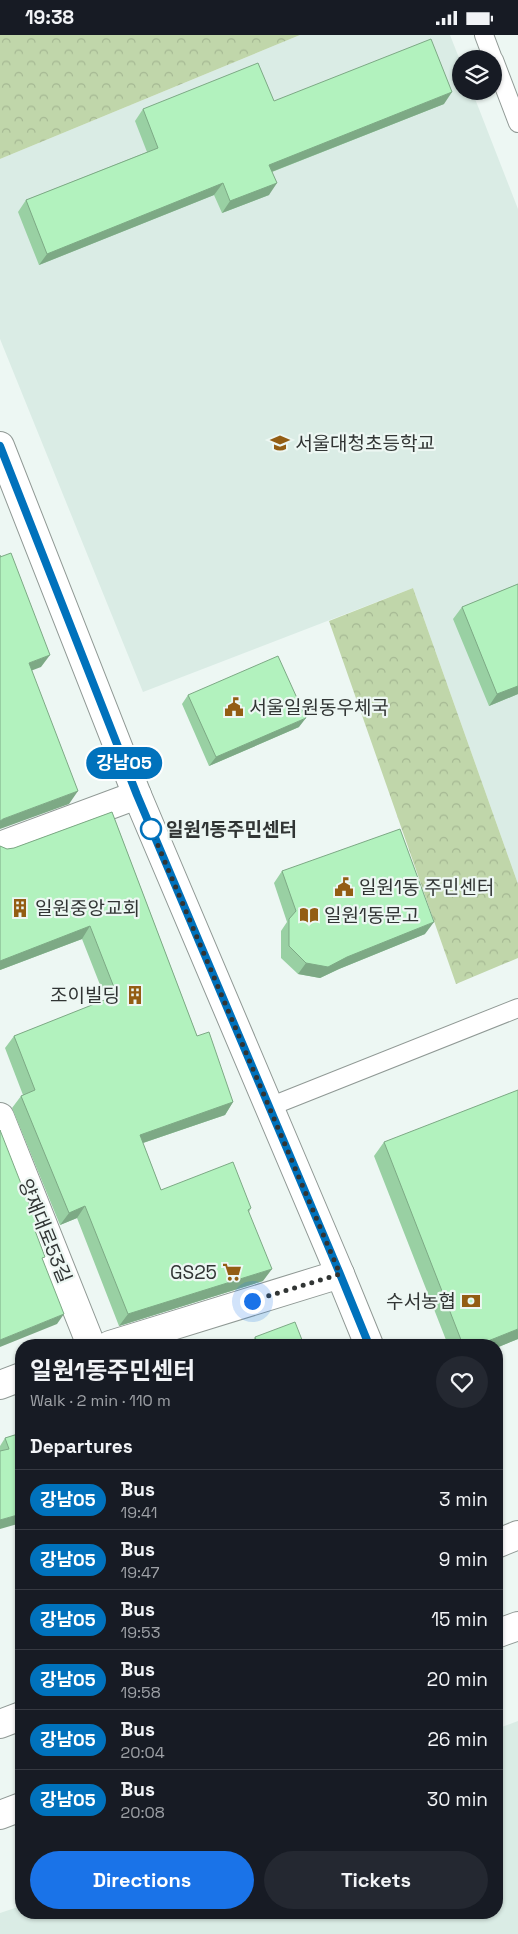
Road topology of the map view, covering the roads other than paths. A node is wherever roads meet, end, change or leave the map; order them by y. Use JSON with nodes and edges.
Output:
{"nodes":[{"id":1,"x":484,"y":35,"type":"edge"},
{"id":2,"x":490,"y":50,"type":"edge"},
{"id":3,"x":502,"y":80,"type":"edge"},
{"id":4,"x":518,"y":123,"type":"edge"},
{"id":5,"x":0,"y":446,"type":"edge"},
{"id":6,"x":137,"y":795,"type":"junction"},
{"id":7,"x":0,"y":846,"type":"edge"},
{"id":8,"x":518,"y":1008,"type":"edge"},
{"id":9,"x":269,"y":1107,"type":"junction"},
{"id":10,"x":0,"y":1117,"type":"edge"},
{"id":11,"x":340,"y":1274,"type":"junction"},
{"id":12,"x":88,"y":1339,"type":"edge"},
{"id":13,"x":129,"y":1339,"type":"edge"},
{"id":14,"x":367,"y":1339,"type":"edge"},
{"id":15,"x":15,"y":1379,"type":"edge"},
{"id":16,"x":0,"y":1385,"type":"edge"},
{"id":17,"x":518,"y":1535,"type":"edge"},
{"id":18,"x":503,"y":1541,"type":"edge"},
{"id":19,"x":518,"y":1626,"type":"edge"},
{"id":20,"x":503,"y":1631,"type":"edge"},
{"id":21,"x":15,"y":1718,"type":"edge"},
{"id":22,"x":0,"y":1724,"type":"edge"},
{"id":23,"x":15,"y":1809,"type":"edge"},
{"id":24,"x":0,"y":1815,"type":"edge"}],
"edges":[{"from":1,"to":2,"type":"lane"},
{"from":3,"to":4,"type":"lane"},
{"from":5,"to":6,"type":"street"},
{"from":6,"to":7,"type":"street"},
{"from":6,"to":9,"type":"street"},
{"from":8,"to":9,"type":"lane"},
{"from":9,"to":11,"type":"street"},
{"from":10,"to":12,"type":"street","name":"양재대로53길"},
{"from":11,"to":13,"type":"street"},
{"from":11,"to":14,"type":"street"},
{"from":15,"to":16,"type":"street"},
{"from":17,"to":18,"type":"street"},
{"from":19,"to":20,"type":"street"},
{"from":21,"to":22,"type":"street"},
{"from":23,"to":24,"type":"street"}]}
